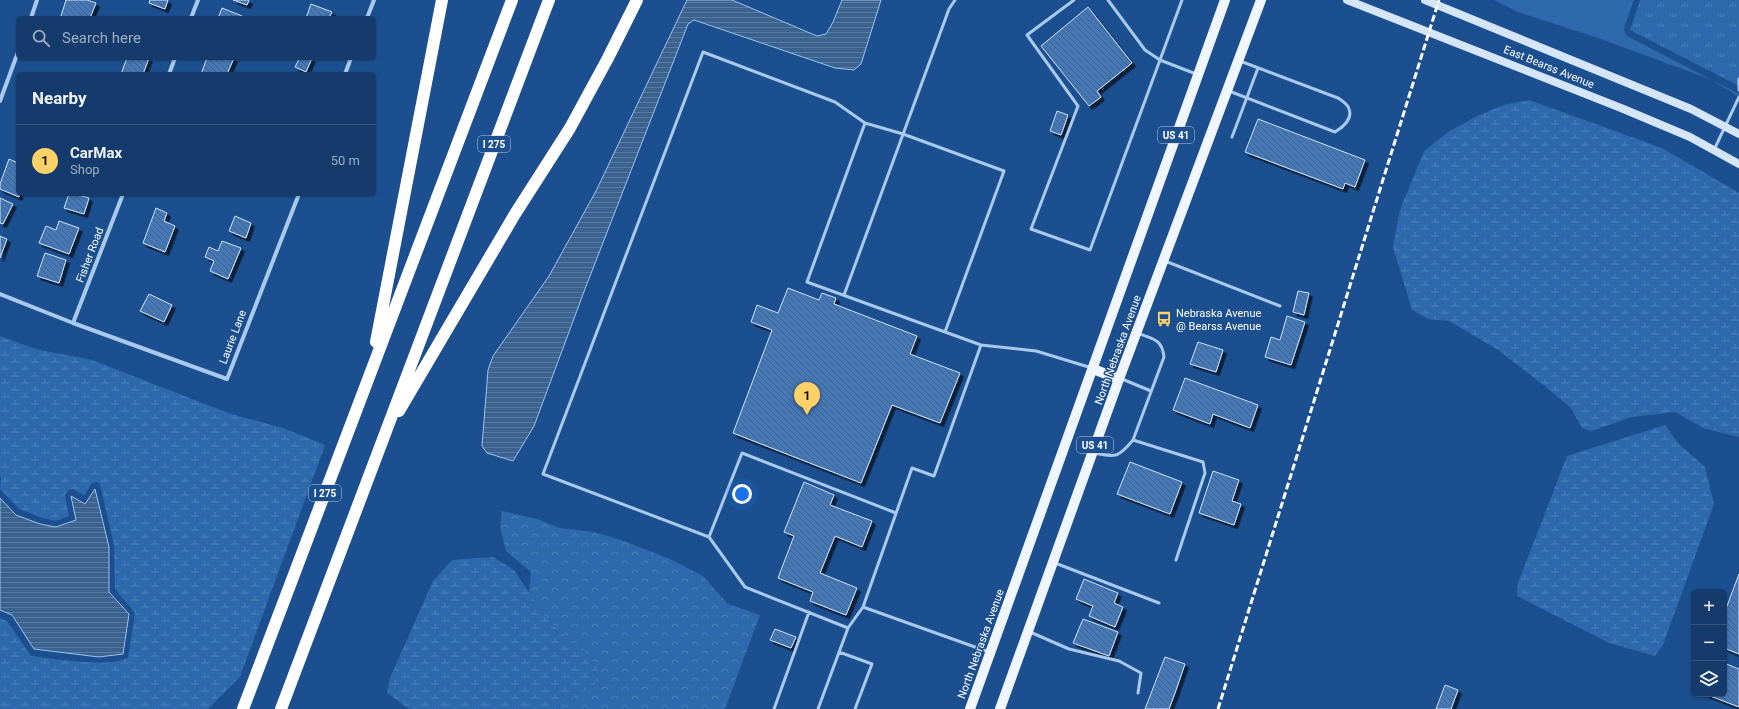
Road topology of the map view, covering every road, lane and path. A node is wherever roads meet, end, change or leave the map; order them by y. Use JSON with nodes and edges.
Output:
{"nodes":[{"id":1,"x":37,"y":0,"type":"edge"},
{"id":2,"x":198,"y":0,"type":"edge"},
{"id":3,"x":374,"y":0,"type":"edge"},
{"id":4,"x":442,"y":0,"type":"edge"},
{"id":5,"x":512,"y":0,"type":"edge"},
{"id":6,"x":549,"y":0,"type":"edge"},
{"id":7,"x":637,"y":0,"type":"edge"},
{"id":8,"x":955,"y":0,"type":"edge"},
{"id":9,"x":1074,"y":0,"type":"edge"},
{"id":10,"x":1108,"y":0,"type":"edge"},
{"id":11,"x":1182,"y":0,"type":"edge"},
{"id":12,"x":1225,"y":0,"type":"edge"},
{"id":13,"x":1261,"y":0,"type":"edge"},
{"id":14,"x":1347,"y":0,"type":"edge"},
{"id":15,"x":1425,"y":0,"type":"edge"},
{"id":16,"x":32,"y":16,"type":"edge"},
{"id":17,"x":192,"y":16,"type":"edge"},
{"id":18,"x":368,"y":16,"type":"edge"},
{"id":19,"x":16,"y":57,"type":"edge"},
{"id":20,"x":174,"y":60,"type":"edge"},
{"id":21,"x":350,"y":60,"type":"edge"},
{"id":22,"x":1160,"y":60,"type":"junction"},
{"id":23,"x":1238,"y":60,"type":"junction"},
{"id":24,"x":1258,"y":68,"type":"junction"},
{"id":25,"x":170,"y":72,"type":"edge"},
{"id":26,"x":346,"y":72,"type":"edge"},
{"id":27,"x":1198,"y":75,"type":"junction"},
{"id":28,"x":1739,"y":79,"type":"edge"},
{"id":29,"x":1739,"y":90,"type":"edge"},
{"id":30,"x":1227,"y":91,"type":"junction"},
{"id":31,"x":1739,"y":97,"type":"edge"},
{"id":32,"x":1247,"y":98,"type":"junction"},
{"id":33,"x":0,"y":101,"type":"edge"},
{"id":34,"x":865,"y":123,"type":"junction"},
{"id":35,"x":1724,"y":126,"type":"junction"},
{"id":36,"x":903,"y":134,"type":"junction"},
{"id":37,"x":1739,"y":134,"type":"edge"},
{"id":38,"x":1232,"y":137,"type":"dead end"},
{"id":39,"x":1714,"y":150,"type":"junction"},
{"id":40,"x":1739,"y":164,"type":"edge"},
{"id":41,"x":122,"y":196,"type":"edge"},
{"id":42,"x":298,"y":196,"type":"edge"},
{"id":43,"x":1164,"y":260,"type":"junction"},
{"id":44,"x":0,"y":294,"type":"edge"},
{"id":45,"x":844,"y":295,"type":"junction"},
{"id":46,"x":1280,"y":306,"type":"dead end"},
{"id":47,"x":73,"y":323,"type":"junction"},
{"id":48,"x":945,"y":332,"type":"junction"},
{"id":49,"x":1136,"y":333,"type":"junction"},
{"id":50,"x":980,"y":345,"type":"junction"},
{"id":51,"x":1094,"y":369,"type":"junction"},
{"id":52,"x":369,"y":376,"type":"junction"},
{"id":53,"x":1120,"y":379,"type":"junction"},
{"id":54,"x":1152,"y":391,"type":"junction"},
{"id":55,"x":382,"y":439,"type":"junction"},
{"id":56,"x":1133,"y":440,"type":"junction"},
{"id":57,"x":1093,"y":453,"type":"junction"},
{"id":58,"x":896,"y":513,"type":"junction"},
{"id":59,"x":709,"y":537,"type":"junction"},
{"id":60,"x":1176,"y":560,"type":"dead end"},
{"id":61,"x":1053,"y":562,"type":"junction"},
{"id":62,"x":1159,"y":604,"type":"dead end"},
{"id":63,"x":863,"y":606,"type":"junction"},
{"id":64,"x":809,"y":612,"type":"junction"},
{"id":65,"x":848,"y":628,"type":"junction"},
{"id":66,"x":1028,"y":631,"type":"junction"},
{"id":67,"x":839,"y":652,"type":"junction"},
{"id":68,"x":991,"y":652,"type":"junction"},
{"id":69,"x":1138,"y":693,"type":"dead end"},
{"id":70,"x":244,"y":709,"type":"edge"},
{"id":71,"x":281,"y":709,"type":"edge"},
{"id":72,"x":774,"y":709,"type":"edge"},
{"id":73,"x":818,"y":709,"type":"edge"},
{"id":74,"x":856,"y":709,"type":"edge"},
{"id":75,"x":970,"y":709,"type":"edge"},
{"id":76,"x":1000,"y":709,"type":"edge"}],
"edges":[{"from":1,"to":16,"type":"street"},
{"from":2,"to":17,"type":"street"},
{"from":3,"to":18,"type":"street"},
{"from":4,"to":52,"type":"highway"},
{"from":5,"to":52,"type":"highway","number":"I 275"},
{"from":6,"to":55,"type":"highway","number":"I 275"},
{"from":7,"to":55,"type":"highway"},
{"from":8,"to":36,"type":"lane"},
{"from":9,"to":22,"type":"lane"},
{"from":10,"to":22,"type":"lane"},
{"from":11,"to":22,"type":"lane"},
{"from":12,"to":27,"type":"main road","name":"North Nebraska Avenue","number":"US 41"},
{"from":13,"to":23,"type":"main road","name":"North Nebraska Avenue","number":"US 41"},
{"from":14,"to":39,"type":"main road","name":"East Bearss Avenue"},
{"from":15,"to":35,"type":"main road","name":"East Bearss Avenue"},
{"from":19,"to":33,"type":"street"},
{"from":20,"to":25,"type":"street"},
{"from":21,"to":26,"type":"street"},
{"from":22,"to":27,"type":"lane"},
{"from":23,"to":24,"type":"lane"},
{"from":23,"to":30,"type":"main road","name":"North Nebraska Avenue","number":"US 41"},
{"from":24,"to":32,"type":"lane"},
{"from":24,"to":32,"type":"lane"},
{"from":27,"to":51,"type":"main road","name":"North Nebraska Avenue","number":"US 41"},
{"from":28,"to":29,"type":"lane"},
{"from":30,"to":32,"type":"lane"},
{"from":30,"to":43,"type":"main road","name":"North Nebraska Avenue","number":"US 41"},
{"from":31,"to":35,"type":"lane"},
{"from":32,"to":38,"type":"lane"},
{"from":34,"to":36,"type":"lane"},
{"from":34,"to":45,"type":"lane"},
{"from":34,"to":59,"type":"lane"},
{"from":35,"to":37,"type":"main road","name":"East Bearss Avenue"},
{"from":35,"to":39,"type":"lane"},
{"from":36,"to":45,"type":"lane"},
{"from":36,"to":48,"type":"lane"},
{"from":39,"to":40,"type":"main road","name":"East Bearss Avenue"},
{"from":41,"to":47,"type":"street","name":"Fisher Road"},
{"from":42,"to":47,"type":"street","name":"Laurie Lane"},
{"from":43,"to":46,"type":"lane"},
{"from":43,"to":49,"type":"main road","name":"North Nebraska Avenue","number":"US 41"},
{"from":44,"to":47,"type":"street"},
{"from":45,"to":48,"type":"lane"},
{"from":48,"to":50,"type":"lane"},
{"from":49,"to":53,"type":"main road","name":"North Nebraska Avenue","number":"US 41"},
{"from":49,"to":54,"type":"lane"},
{"from":50,"to":51,"type":"lane"},
{"from":50,"to":58,"type":"lane"},
{"from":51,"to":53,"type":"main road"},
{"from":51,"to":68,"type":"main road","name":"North Nebraska Avenue","number":"US 41"},
{"from":52,"to":70,"type":"highway","number":"I 275"},
{"from":53,"to":54,"type":"lane"},
{"from":53,"to":57,"type":"main road","name":"North Nebraska Avenue","number":"US 41"},
{"from":54,"to":56,"type":"lane"},
{"from":55,"to":71,"type":"highway","number":"I 275"},
{"from":56,"to":57,"type":"lane"},
{"from":56,"to":60,"type":"lane"},
{"from":57,"to":61,"type":"main road","name":"North Nebraska Avenue","number":"US 41"},
{"from":58,"to":59,"type":"lane"},
{"from":58,"to":63,"type":"lane"},
{"from":59,"to":64,"type":"lane"},
{"from":61,"to":62,"type":"lane"},
{"from":61,"to":66,"type":"main road","name":"North Nebraska Avenue","number":"US 41"},
{"from":63,"to":65,"type":"lane"},
{"from":63,"to":68,"type":"lane"},
{"from":64,"to":65,"type":"lane"},
{"from":64,"to":72,"type":"lane"},
{"from":65,"to":67,"type":"lane"},
{"from":66,"to":69,"type":"lane"},
{"from":66,"to":76,"type":"main road","name":"North Nebraska Avenue","number":"US 41"},
{"from":67,"to":73,"type":"lane"},
{"from":67,"to":74,"type":"lane"},
{"from":68,"to":75,"type":"main road","name":"North Nebraska Avenue","number":"US 41"}]}
